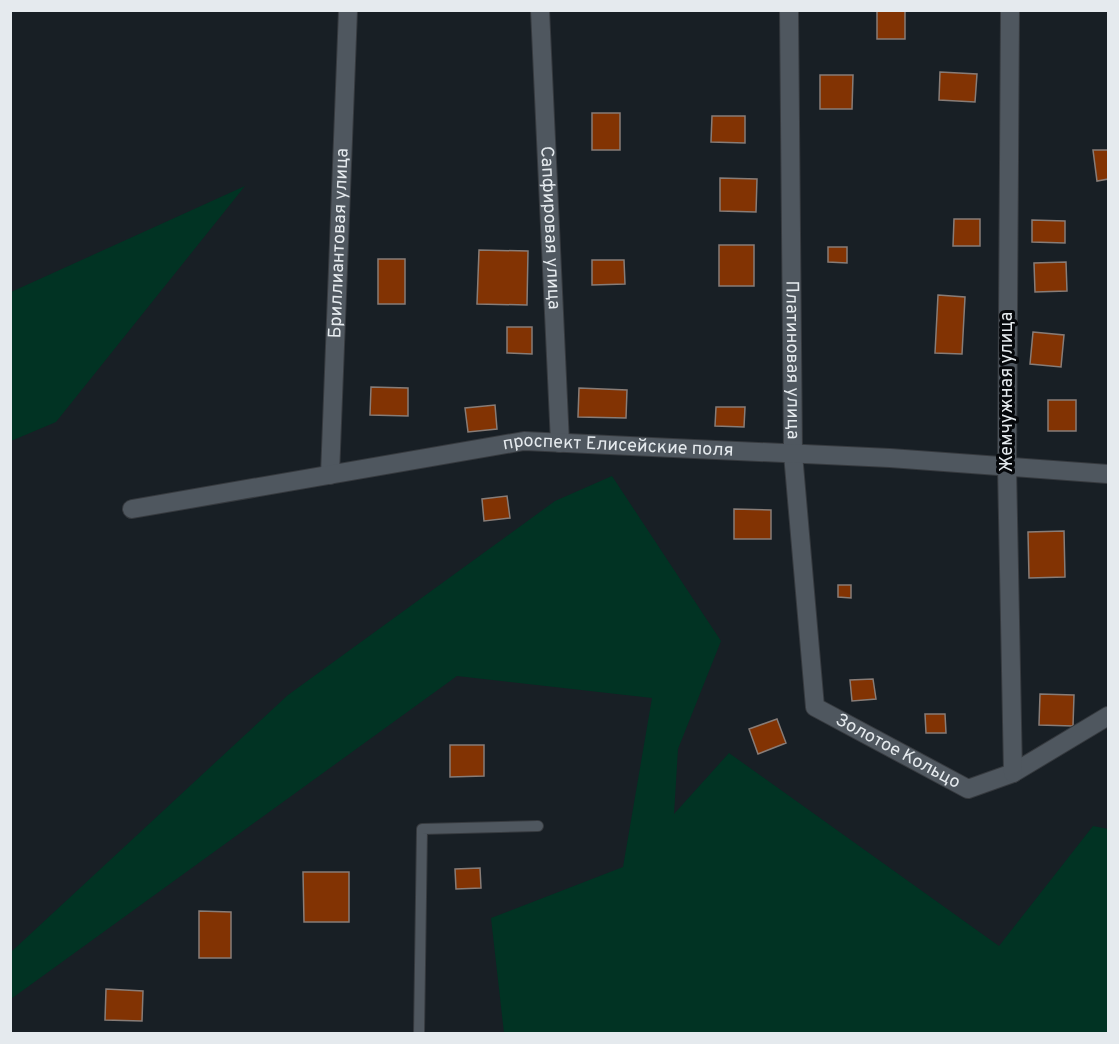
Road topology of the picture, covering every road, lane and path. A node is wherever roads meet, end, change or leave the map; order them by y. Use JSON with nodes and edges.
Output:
{"nodes":[{"id":1,"x":348,"y":10,"type":"edge"},
{"id":2,"x":540,"y":10,"type":"edge"},
{"id":3,"x":789,"y":10,"type":"edge"},
{"id":4,"x":1010,"y":10,"type":"edge"},
{"id":5,"x":560,"y":443,"type":"junction"},
{"id":6,"x":793,"y":454,"type":"junction"},
{"id":7,"x":1007,"y":466,"type":"junction"},
{"id":8,"x":1108,"y":474,"type":"edge"},
{"id":9,"x":330,"y":475,"type":"junction"},
{"id":10,"x":132,"y":509,"type":"dead end"},
{"id":11,"x":814,"y":707,"type":"joint"},
{"id":12,"x":1108,"y":716,"type":"edge"},
{"id":13,"x":1013,"y":773,"type":"junction"},
{"id":14,"x":538,"y":826,"type":"dead end"},
{"id":15,"x":419,"y":1034,"type":"edge"}],
"edges":[{"from":1,"to":9,"type":"street","name":"Бриллиантовая улица"},
{"from":2,"to":5,"type":"street","name":"Сапфировая улица"},
{"from":3,"to":6,"type":"street","name":"Платиновая улица"},
{"from":4,"to":7,"type":"street","name":"Жемчужная улица"},
{"from":5,"to":6,"type":"street","name":"проспект Елисейские поля"},
{"from":5,"to":9,"type":"street","name":"проспект Елисейские поля"},
{"from":6,"to":7,"type":"street","name":"проспект Елисейские поля"},
{"from":6,"to":11,"type":"street","name":"Платиновая улица"},
{"from":7,"to":8,"type":"street","name":"проспект Елисейские поля"},
{"from":7,"to":13,"type":"street","name":"Жемчужная улица"},
{"from":9,"to":10,"type":"street","name":"проспект Елисейские поля"},
{"from":11,"to":13,"type":"street","name":"Золотое Кольцо"},
{"from":12,"to":13,"type":"street","name":"Золотое Кольцо"},
{"from":14,"to":15,"type":"lane"}]}
